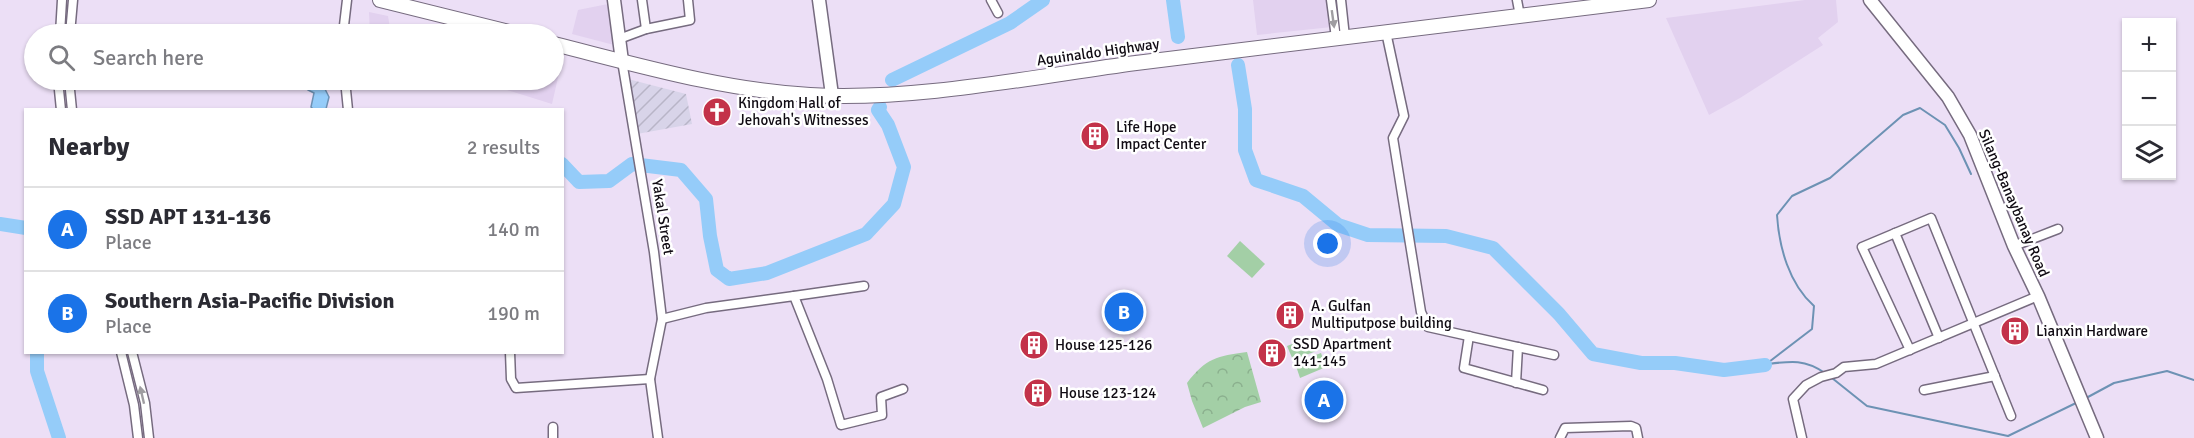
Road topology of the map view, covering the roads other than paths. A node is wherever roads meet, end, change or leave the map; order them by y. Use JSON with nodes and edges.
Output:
{"nodes":[{"id":1,"x":62,"y":0,"type":"edge"},
{"id":2,"x":72,"y":0,"type":"edge"},
{"id":3,"x":347,"y":0,"type":"edge"},
{"id":4,"x":380,"y":0,"type":"edge"},
{"id":5,"x":614,"y":0,"type":"edge"},
{"id":6,"x":642,"y":0,"type":"edge"},
{"id":7,"x":688,"y":0,"type":"edge"},
{"id":8,"x":819,"y":0,"type":"edge"},
{"id":9,"x":991,"y":0,"type":"edge"},
{"id":10,"x":1331,"y":0,"type":"edge"},
{"id":11,"x":1341,"y":0,"type":"edge"},
{"id":12,"x":1517,"y":0,"type":"edge"},
{"id":13,"x":1649,"y":0,"type":"edge"},
{"id":14,"x":1870,"y":0,"type":"edge"},
{"id":15,"x":1609,"y":2,"type":"edge"},
{"id":16,"x":998,"y":13,"type":"dead end"},
{"id":17,"x":1520,"y":16,"type":"junction"},
{"id":18,"x":61,"y":24,"type":"edge"},
{"id":19,"x":71,"y":24,"type":"edge"},
{"id":20,"x":343,"y":24,"type":"edge"},
{"id":21,"x":477,"y":24,"type":"edge"},
{"id":22,"x":646,"y":29,"type":"junction"},
{"id":23,"x":1386,"y":32,"type":"junction"},
{"id":24,"x":1341,"y":38,"type":"junction"},
{"id":25,"x":619,"y":39,"type":"junction"},
{"id":26,"x":564,"y":46,"type":"edge"},
{"id":27,"x":622,"y":61,"type":"junction"},
{"id":28,"x":59,"y":90,"type":"edge"},
{"id":29,"x":70,"y":90,"type":"edge"},
{"id":30,"x":346,"y":90,"type":"edge"},
{"id":31,"x":832,"y":96,"type":"junction"},
{"id":32,"x":61,"y":108,"type":"edge"},
{"id":33,"x":72,"y":108,"type":"edge"},
{"id":34,"x":348,"y":108,"type":"edge"},
{"id":35,"x":2058,"y":229,"type":"dead end"},
{"id":36,"x":1895,"y":233,"type":"junction"},
{"id":37,"x":2014,"y":246,"type":"junction"},
{"id":38,"x":864,"y":286,"type":"dead end"},
{"id":39,"x":794,"y":296,"type":"junction"},
{"id":40,"x":2038,"y":296,"type":"junction"},
{"id":41,"x":662,"y":319,"type":"junction"},
{"id":42,"x":1974,"y":322,"type":"junction"},
{"id":43,"x":1469,"y":336,"type":"junction"},
{"id":44,"x":1939,"y":338,"type":"junction"},
{"id":45,"x":1518,"y":347,"type":"junction"},
{"id":46,"x":1910,"y":350,"type":"junction"},
{"id":47,"x":121,"y":354,"type":"edge"},
{"id":48,"x":132,"y":354,"type":"edge"},
{"id":49,"x":510,"y":354,"type":"edge"},
{"id":50,"x":1554,"y":355,"type":"dead end"},
{"id":51,"x":1995,"y":375,"type":"junction"},
{"id":52,"x":650,"y":379,"type":"junction"},
{"id":53,"x":1516,"y":383,"type":"junction"},
{"id":54,"x":903,"y":388,"type":"dead end"},
{"id":55,"x":1543,"y":390,"type":"dead end"},
{"id":56,"x":1924,"y":390,"type":"dead end"},
{"id":57,"x":2011,"y":416,"type":"dead end"},
{"id":58,"x":553,"y":427,"type":"dead end"},
{"id":59,"x":138,"y":438,"type":"edge"},
{"id":60,"x":149,"y":438,"type":"edge"},
{"id":61,"x":553,"y":438,"type":"edge"},
{"id":62,"x":658,"y":438,"type":"edge"},
{"id":63,"x":1560,"y":438,"type":"edge"},
{"id":64,"x":1638,"y":438,"type":"edge"},
{"id":65,"x":1802,"y":438,"type":"edge"},
{"id":66,"x":2097,"y":438,"type":"edge"}],
"edges":[{"from":1,"to":18,"type":"street"},
{"from":2,"to":19,"type":"street"},
{"from":3,"to":20,"type":"street"},
{"from":4,"to":21,"type":"main road"},
{"from":5,"to":25,"type":"main road","name":"Yakal Street"},
{"from":6,"to":22,"type":"street"},
{"from":7,"to":22,"type":"street"},
{"from":8,"to":31,"type":"main road"},
{"from":9,"to":16,"type":"street"},
{"from":10,"to":24,"type":"street","one_way":true},
{"from":11,"to":24,"type":"street"},
{"from":12,"to":17,"type":"street"},
{"from":13,"to":15,"type":"main road","name":"Aguinaldo Highway"},
{"from":14,"to":37,"type":"main road","name":"Silang-Banaybanay Road"},
{"from":15,"to":17,"type":"main road","name":"Aguinaldo Highway"},
{"from":17,"to":23,"type":"main road","name":"Aguinaldo Highway"},
{"from":22,"to":25,"type":"street"},
{"from":23,"to":24,"type":"main road","name":"Aguinaldo Highway"},
{"from":23,"to":43,"type":"street"},
{"from":24,"to":31,"type":"main road","name":"Aguinaldo Highway"},
{"from":25,"to":27,"type":"main road","name":"Yakal Street"},
{"from":26,"to":27,"type":"main road","name":"Aguinaldo Highway"},
{"from":27,"to":31,"type":"main road","name":"Aguinaldo Highway"},
{"from":27,"to":41,"type":"street","name":"Yakal Street"},
{"from":28,"to":32,"type":"street"},
{"from":29,"to":33,"type":"street"},
{"from":30,"to":34,"type":"street"},
{"from":35,"to":37,"type":"street"},
{"from":36,"to":42,"type":"street"},
{"from":36,"to":44,"type":"street"},
{"from":36,"to":46,"type":"street"},
{"from":37,"to":40,"type":"main road","name":"Silang-Banaybanay Road"},
{"from":38,"to":39,"type":"street"},
{"from":39,"to":41,"type":"street"},
{"from":39,"to":54,"type":"street"},
{"from":40,"to":42,"type":"street"},
{"from":40,"to":66,"type":"main road","name":"Silang-Banaybanay Road"},
{"from":41,"to":52,"type":"street","name":"Yakal Street"},
{"from":42,"to":44,"type":"street"},
{"from":42,"to":51,"type":"street"},
{"from":43,"to":45,"type":"street"},
{"from":43,"to":53,"type":"street"},
{"from":44,"to":46,"type":"street"},
{"from":45,"to":50,"type":"street"},
{"from":45,"to":53,"type":"street"},
{"from":46,"to":65,"type":"street"},
{"from":47,"to":59,"type":"street"},
{"from":60,"to":48,"type":"street","one_way":true},
{"from":49,"to":52,"type":"street"},
{"from":51,"to":56,"type":"street"},
{"from":51,"to":57,"type":"street"},
{"from":52,"to":62,"type":"street","name":"Yakal Street"},
{"from":53,"to":55,"type":"street"},
{"from":58,"to":61,"type":"street"},
{"from":63,"to":64,"type":"street"}]}
